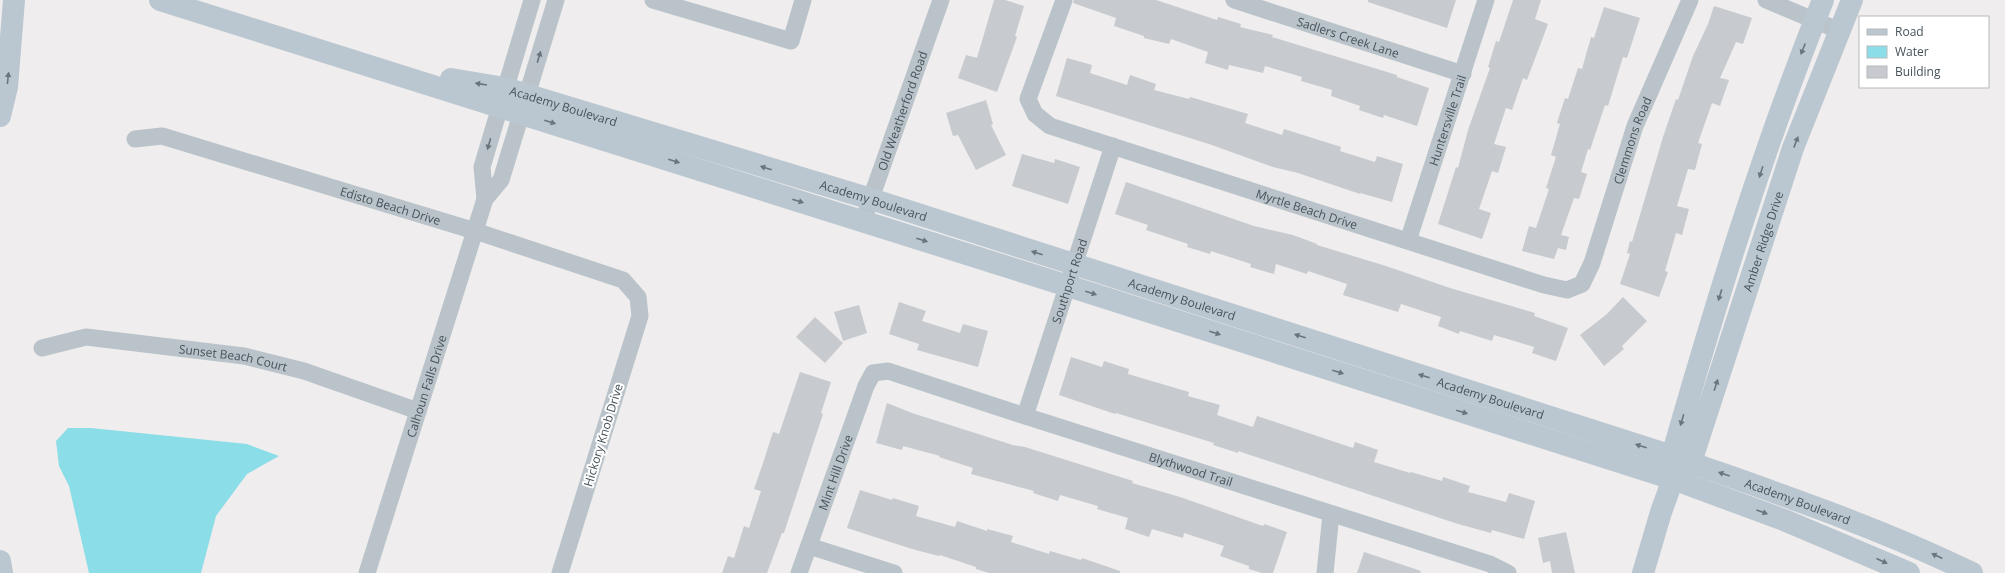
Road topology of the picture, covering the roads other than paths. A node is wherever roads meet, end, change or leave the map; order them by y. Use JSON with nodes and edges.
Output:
{"nodes":[{"id":1,"x":14,"y":0,"type":"edge"},
{"id":2,"x":160,"y":0,"type":"edge"},
{"id":3,"x":532,"y":0,"type":"edge"},
{"id":4,"x":556,"y":0,"type":"edge"},
{"id":5,"x":653,"y":0,"type":"edge"},
{"id":6,"x":803,"y":0,"type":"edge"},
{"id":7,"x":941,"y":0,"type":"edge"},
{"id":8,"x":1064,"y":0,"type":"edge"},
{"id":9,"x":1234,"y":0,"type":"edge"},
{"id":10,"x":1486,"y":0,"type":"edge"},
{"id":11,"x":1690,"y":0,"type":"edge"},
{"id":12,"x":1766,"y":0,"type":"edge"},
{"id":13,"x":1823,"y":0,"type":"edge"},
{"id":14,"x":1852,"y":0,"type":"edge"},
{"id":15,"x":1814,"y":20,"type":"junction"},
{"id":16,"x":1840,"y":31,"type":"junction"},
{"id":17,"x":1463,"y":74,"type":"junction"},
{"id":18,"x":503,"y":97,"type":"junction"},
{"id":19,"x":524,"y":104,"type":"junction"},
{"id":20,"x":0,"y":116,"type":"edge"},
{"id":21,"x":135,"y":139,"type":"dead end"},
{"id":22,"x":1113,"y":146,"type":"junction"},
{"id":23,"x":485,"y":199,"type":"junction"},
{"id":24,"x":870,"y":200,"type":"junction"},
{"id":25,"x":863,"y":221,"type":"junction"},
{"id":26,"x":475,"y":231,"type":"junction"},
{"id":27,"x":1408,"y":241,"type":"junction"},
{"id":28,"x":1075,"y":264,"type":"junction"},
{"id":29,"x":1582,"y":284,"type":"joint"},
{"id":30,"x":1068,"y":286,"type":"junction"},
{"id":31,"x":638,"y":297,"type":"joint"},
{"id":32,"x":42,"y":348,"type":"dead end"},
{"id":33,"x":873,"y":373,"type":"joint"},
{"id":34,"x":418,"y":411,"type":"junction"},
{"id":35,"x":1025,"y":416,"type":"junction"},
{"id":36,"x":1682,"y":459,"type":"junction"},
{"id":37,"x":1673,"y":479,"type":"junction"},
{"id":38,"x":1331,"y":514,"type":"junction"},
{"id":39,"x":809,"y":546,"type":"junction"},
{"id":40,"x":0,"y":561,"type":"edge"},
{"id":41,"x":2,"y":573,"type":"edge"},
{"id":42,"x":367,"y":573,"type":"edge"},
{"id":43,"x":560,"y":573,"type":"edge"},
{"id":44,"x":799,"y":573,"type":"edge"},
{"id":45,"x":894,"y":573,"type":"edge"},
{"id":46,"x":1325,"y":573,"type":"edge"},
{"id":47,"x":1508,"y":573,"type":"edge"},
{"id":48,"x":1643,"y":573,"type":"edge"},
{"id":49,"x":1909,"y":573,"type":"edge"},
{"id":50,"x":1972,"y":573,"type":"edge"}],
"edges":[{"from":20,"to":1,"type":"main road","one_way":true},
{"from":2,"to":18,"type":"main road","name":"Academy Boulevard"},
{"from":3,"to":18,"type":"street","name":"Calhoun Falls Drive"},
{"from":19,"to":4,"type":"street","name":"Calhoun Falls Drive","one_way":true},
{"from":5,"to":6,"type":"street"},
{"from":7,"to":24,"type":"street","name":"Old Weatherford Road"},
{"from":8,"to":22,"type":"street","name":"Myrtle Beach Drive"},
{"from":9,"to":17,"type":"street","name":"Sadlers Creek Lane"},
{"from":10,"to":17,"type":"street","name":"Huntersville Trail"},
{"from":11,"to":29,"type":"street","name":"Clemmons Road"},
{"from":12,"to":15,"type":"street"},
{"from":13,"to":15,"type":"main road","name":"Amber Ridge Drive"},
{"from":14,"to":16,"type":"main road","name":"Amber Ridge Drive"},
{"from":15,"to":16,"type":"street"},
{"from":15,"to":36,"type":"main road","name":"Amber Ridge Drive","one_way":true},
{"from":36,"to":16,"type":"main road","name":"Amber Ridge Drive","one_way":true},
{"from":17,"to":27,"type":"street","name":"Huntersville Trail"},
{"from":18,"to":19,"type":"main road","name":"Academy Boulevard"},
{"from":18,"to":23,"type":"street","name":"Calhoun Falls Drive","one_way":true},
{"from":19,"to":23,"type":"street","name":"Calhoun Falls Drive"},
{"from":24,"to":19,"type":"main road","name":"Academy Boulevard","one_way":true},
{"from":19,"to":25,"type":"main road","name":"Academy Boulevard","one_way":true},
{"from":21,"to":26,"type":"street","name":"Edisto Beach Drive"},
{"from":22,"to":27,"type":"street","name":"Myrtle Beach Drive"},
{"from":22,"to":28,"type":"street","name":"Southport Road"},
{"from":23,"to":26,"type":"street","name":"Calhoun Falls Drive"},
{"from":24,"to":25,"type":"street","name":"Old Weatherford Road"},
{"from":28,"to":24,"type":"main road","name":"Academy Boulevard","one_way":true},
{"from":25,"to":30,"type":"main road","name":"Academy Boulevard","one_way":true},
{"from":26,"to":31,"type":"street","name":"Edisto Beach Drive"},
{"from":26,"to":34,"type":"street","name":"Calhoun Falls Drive"},
{"from":27,"to":29,"type":"street","name":"Myrtle Beach Drive"},
{"from":28,"to":30,"type":"street","name":"Southport Road"},
{"from":36,"to":28,"type":"main road","name":"Academy Boulevard","one_way":true},
{"from":30,"to":35,"type":"street","name":"Southport Road"},
{"from":30,"to":37,"type":"main road","name":"Academy Boulevard","one_way":true},
{"from":31,"to":43,"type":"street","name":"Hickory Knob Drive"},
{"from":32,"to":34,"type":"street","name":"Sunset Beach Court"},
{"from":33,"to":35,"type":"street","name":"Blythwood Trail"},
{"from":33,"to":39,"type":"street","name":"Mint Hill Drive"},
{"from":34,"to":42,"type":"street","name":"Calhoun Falls Drive"},
{"from":35,"to":38,"type":"street","name":"Blythwood Trail"},
{"from":36,"to":37,"type":"main road","name":"Amber Ridge Drive"},
{"from":50,"to":36,"type":"main road","name":"Academy Boulevard","one_way":true},
{"from":37,"to":48,"type":"main road","name":"Amber Ridge Drive"},
{"from":37,"to":49,"type":"main road","name":"Academy Boulevard","one_way":true},
{"from":38,"to":46,"type":"street"},
{"from":38,"to":47,"type":"street","name":"Blythwood Trail"},
{"from":39,"to":44,"type":"street","name":"Mint Hill Drive"},
{"from":39,"to":45,"type":"street"},
{"from":40,"to":41,"type":"main road"}]}
